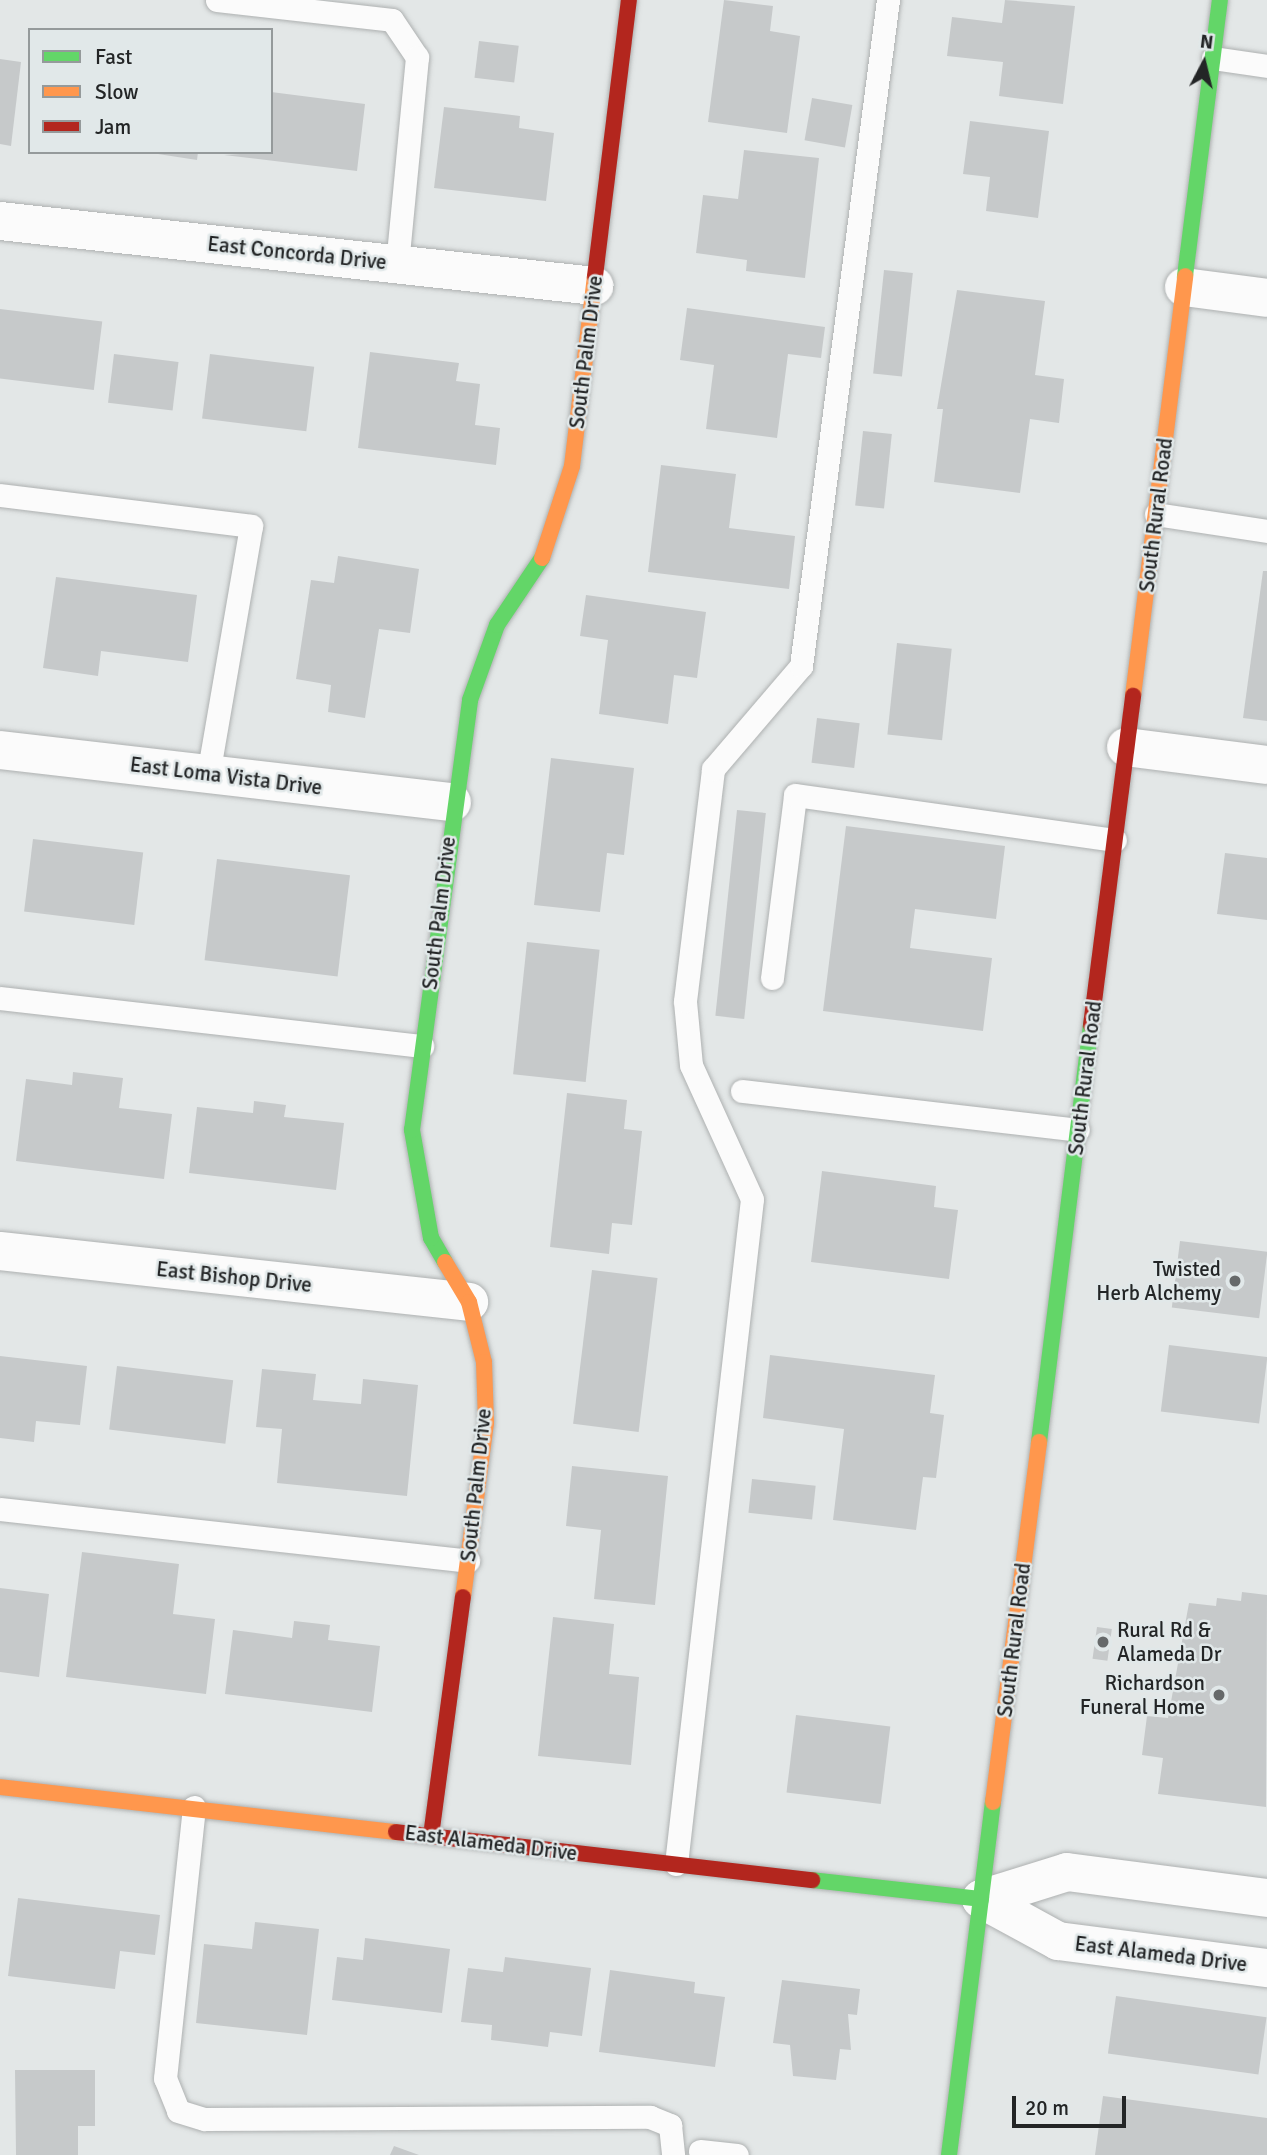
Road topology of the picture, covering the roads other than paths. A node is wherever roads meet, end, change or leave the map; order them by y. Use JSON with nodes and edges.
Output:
{"nodes":[{"id":1,"x":217,"y":0,"type":"edge"},
{"id":2,"x":629,"y":0,"type":"edge"},
{"id":3,"x":888,"y":0,"type":"edge"},
{"id":4,"x":1220,"y":0,"type":"edge"},
{"id":5,"x":1213,"y":58,"type":"junction"},
{"id":6,"x":1267,"y":66,"type":"edge"},
{"id":7,"x":0,"y":220,"type":"edge"},
{"id":8,"x":397,"y":264,"type":"junction"},
{"id":9,"x":594,"y":285,"type":"junction"},
{"id":10,"x":1184,"y":287,"type":"junction"},
{"id":11,"x":1267,"y":298,"type":"edge"},
{"id":12,"x":0,"y":495,"type":"edge"},
{"id":13,"x":1156,"y":514,"type":"junction"},
{"id":14,"x":1267,"y":531,"type":"edge"},
{"id":15,"x":1126,"y":747,"type":"junction"},
{"id":16,"x":0,"y":750,"type":"edge"},
{"id":17,"x":1267,"y":765,"type":"edge"},
{"id":18,"x":208,"y":774,"type":"junction"},
{"id":19,"x":452,"y":802,"type":"junction"},
{"id":20,"x":1115,"y":840,"type":"junction"},
{"id":21,"x":772,"y":978,"type":"dead end"},
{"id":22,"x":0,"y":998,"type":"edge"},
{"id":23,"x":422,"y":1046,"type":"junction"},
{"id":24,"x":742,"y":1091,"type":"dead end"},
{"id":25,"x":1078,"y":1130,"type":"junction"},
{"id":26,"x":0,"y":1251,"type":"edge"},
{"id":27,"x":469,"y":1302,"type":"junction"},
{"id":28,"x":0,"y":1508,"type":"edge"},
{"id":29,"x":468,"y":1561,"type":"junction"},
{"id":30,"x":0,"y":1787,"type":"edge"},
{"id":31,"x":194,"y":1807,"type":"junction"},
{"id":32,"x":431,"y":1836,"type":"junction"},
{"id":33,"x":676,"y":1864,"type":"junction"},
{"id":34,"x":1267,"y":1898,"type":"edge"},
{"id":35,"x":981,"y":1899,"type":"junction"},
{"id":36,"x":1267,"y":1968,"type":"edge"},
{"id":37,"x":700,"y":2151,"type":"dead end"},
{"id":38,"x":673,"y":2155,"type":"edge"},
{"id":39,"x":737,"y":2155,"type":"edge"},
{"id":40,"x":949,"y":2155,"type":"edge"}],
"edges":[{"from":1,"to":8,"type":"lane"},
{"from":2,"to":9,"type":"street","name":"South Palm Drive"},
{"from":3,"to":33,"type":"lane"},
{"from":4,"to":5,"type":"street","name":"South Rural Road"},
{"from":5,"to":6,"type":"lane"},
{"from":5,"to":10,"type":"street","name":"South Rural Road"},
{"from":7,"to":8,"type":"street","name":"East Concorda Drive"},
{"from":8,"to":9,"type":"street","name":"East Concorda Drive"},
{"from":9,"to":19,"type":"street","name":"South Palm Drive"},
{"from":10,"to":11,"type":"street"},
{"from":10,"to":13,"type":"street","name":"South Rural Road"},
{"from":12,"to":18,"type":"lane"},
{"from":13,"to":14,"type":"lane"},
{"from":13,"to":15,"type":"street","name":"South Rural Road"},
{"from":15,"to":17,"type":"street"},
{"from":15,"to":20,"type":"street","name":"South Rural Road"},
{"from":16,"to":18,"type":"street","name":"East Loma Vista Drive"},
{"from":18,"to":19,"type":"street","name":"East Loma Vista Drive"},
{"from":19,"to":23,"type":"street","name":"South Palm Drive"},
{"from":20,"to":21,"type":"lane"},
{"from":20,"to":25,"type":"street","name":"South Rural Road"},
{"from":22,"to":23,"type":"lane"},
{"from":23,"to":27,"type":"street","name":"South Palm Drive"},
{"from":24,"to":25,"type":"lane"},
{"from":25,"to":35,"type":"street","name":"South Rural Road"},
{"from":26,"to":27,"type":"street","name":"East Bishop Drive"},
{"from":27,"to":29,"type":"street","name":"South Palm Drive"},
{"from":28,"to":29,"type":"lane"},
{"from":29,"to":32,"type":"street","name":"South Palm Drive"},
{"from":30,"to":31,"type":"street","name":"East Alameda Drive"},
{"from":31,"to":32,"type":"street","name":"East Alameda Drive"},
{"from":31,"to":38,"type":"lane"},
{"from":32,"to":33,"type":"street","name":"East Alameda Drive"},
{"from":33,"to":35,"type":"street","name":"East Alameda Drive"},
{"from":34,"to":35,"type":"street","name":"East Alameda Drive"},
{"from":35,"to":36,"type":"street","name":"East Alameda Drive"},
{"from":35,"to":40,"type":"street","name":"South Rural Road"},
{"from":37,"to":39,"type":"lane"}]}
